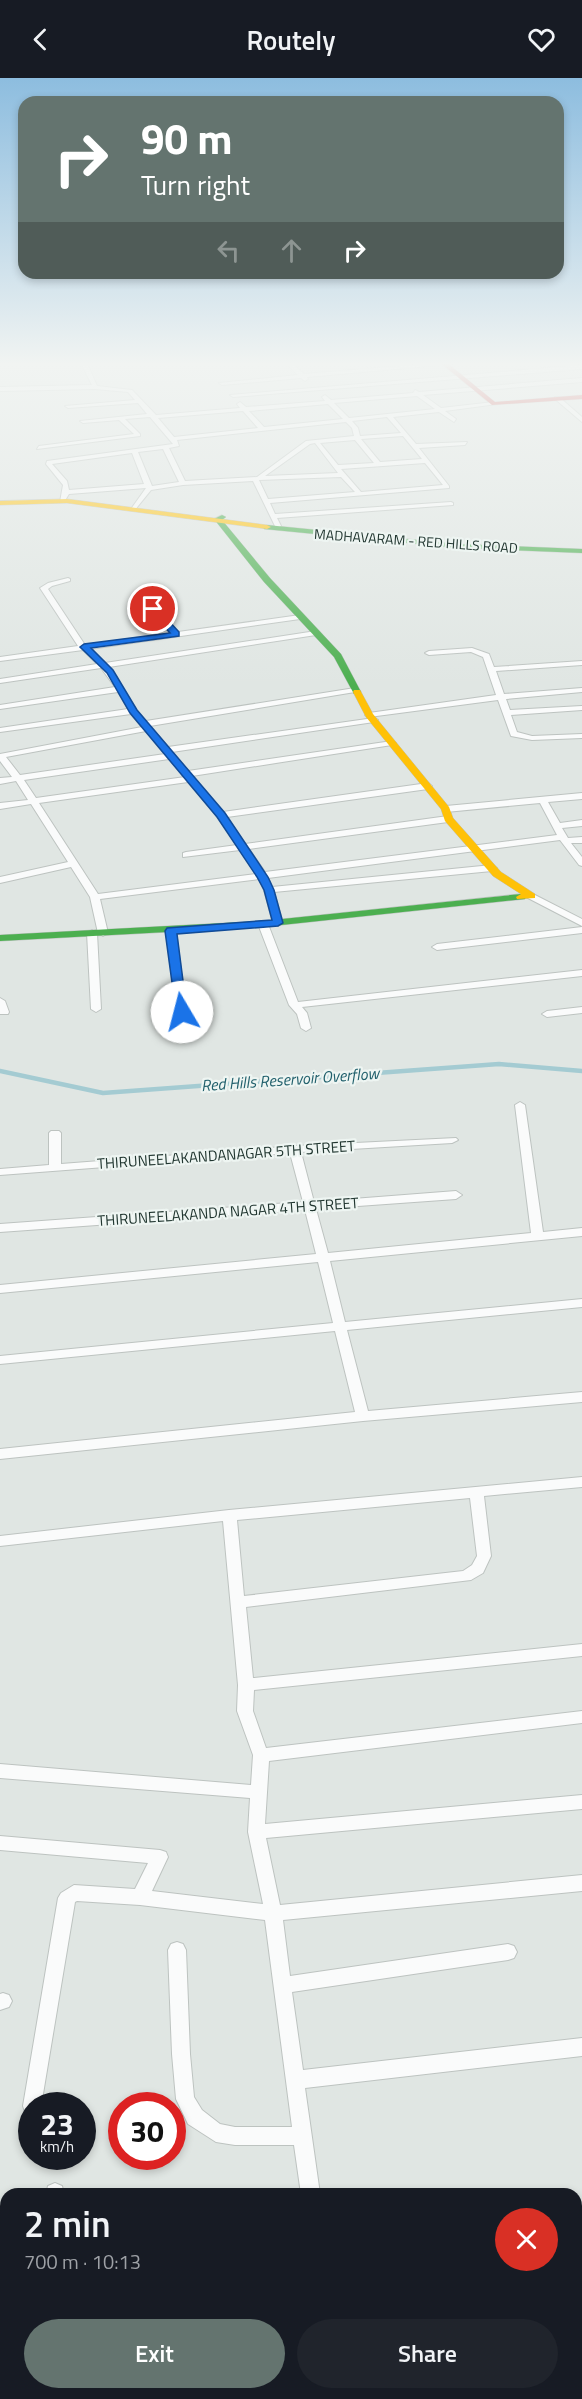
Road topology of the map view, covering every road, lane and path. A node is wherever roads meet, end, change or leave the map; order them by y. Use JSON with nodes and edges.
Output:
{"nodes":[{"id":1,"x":54,"y":469,"type":"edge"},
{"id":2,"x":142,"y":469,"type":"edge"},
{"id":3,"x":176,"y":469,"type":"edge"},
{"id":4,"x":271,"y":469,"type":"edge"},
{"id":5,"x":338,"y":469,"type":"edge"},
{"id":6,"x":433,"y":469,"type":"edge"},
{"id":7,"x":344,"y":475,"type":"junction"},
{"id":8,"x":256,"y":480,"type":"junction"},
{"id":9,"x":183,"y":483,"type":"junction"},
{"id":10,"x":149,"y":487,"type":"junction"},
{"id":11,"x":360,"y":494,"type":"junction"},
{"id":12,"x":64,"y":497,"type":"junction"},
{"id":13,"x":0,"y":501,"type":"edge"},
{"id":14,"x":267,"y":501,"type":"junction"},
{"id":15,"x":451,"y":504,"type":"dead end"},
{"id":16,"x":135,"y":507,"type":"junction"},
{"id":17,"x":220,"y":518,"type":"junction"},
{"id":18,"x":277,"y":521,"type":"junction"},
{"id":19,"x":582,"y":549,"type":"edge"},
{"id":20,"x":68,"y":580,"type":"dead end"},
{"id":21,"x":141,"y":597,"type":"dead end"},
{"id":22,"x":300,"y":617,"type":"junction"},
{"id":23,"x":316,"y":633,"type":"junction"},
{"id":24,"x":176,"y":634,"type":"junction"},
{"id":25,"x":83,"y":647,"type":"junction"},
{"id":26,"x":429,"y":653,"type":"dead end"},
{"id":27,"x":0,"y":658,"type":"edge"},
{"id":28,"x":582,"y":663,"type":"edge"},
{"id":29,"x":104,"y":664,"type":"junction"},
{"id":30,"x":491,"y":669,"type":"junction"},
{"id":31,"x":0,"y":681,"type":"edge"},
{"id":32,"x":120,"y":689,"type":"junction"},
{"id":33,"x":355,"y":690,"type":"junction"},
{"id":34,"x":582,"y":690,"type":"edge"},
{"id":35,"x":500,"y":697,"type":"junction"},
{"id":36,"x":0,"y":707,"type":"edge"},
{"id":37,"x":582,"y":708,"type":"edge"},
{"id":38,"x":133,"y":711,"type":"junction"},
{"id":39,"x":506,"y":712,"type":"junction"},
{"id":40,"x":371,"y":717,"type":"junction"},
{"id":41,"x":147,"y":726,"type":"junction"},
{"id":42,"x":0,"y":730,"type":"edge"},
{"id":43,"x":582,"y":736,"type":"edge"},
{"id":44,"x":392,"y":743,"type":"junction"},
{"id":45,"x":168,"y":753,"type":"junction"},
{"id":46,"x":0,"y":756,"type":"edge"},
{"id":47,"x":188,"y":777,"type":"junction"},
{"id":48,"x":18,"y":778,"type":"junction"},
{"id":49,"x":0,"y":781,"type":"edge"},
{"id":50,"x":428,"y":786,"type":"junction"},
{"id":51,"x":582,"y":796,"type":"edge"},
{"id":52,"x":543,"y":800,"type":"junction"},
{"id":53,"x":33,"y":801,"type":"junction"},
{"id":54,"x":0,"y":806,"type":"edge"},
{"id":55,"x":447,"y":814,"type":"junction"},
{"id":56,"x":221,"y":815,"type":"junction"},
{"id":57,"x":582,"y":823,"type":"edge"},
{"id":58,"x":557,"y":826,"type":"junction"},
{"id":59,"x":564,"y":839,"type":"junction"},
{"id":60,"x":582,"y":840,"type":"edge"},
{"id":61,"x":242,"y":848,"type":"junction"},
{"id":62,"x":475,"y":850,"type":"junction"},
{"id":63,"x":186,"y":855,"type":"dead end"},
{"id":64,"x":581,"y":861,"type":"edge"},
{"id":65,"x":73,"y":864,"type":"junction"},
{"id":66,"x":492,"y":868,"type":"junction"},
{"id":67,"x":263,"y":877,"type":"junction"},
{"id":68,"x":0,"y":880,"type":"edge"},
{"id":69,"x":269,"y":890,"type":"junction"},
{"id":70,"x":531,"y":896,"type":"junction"},
{"id":71,"x":95,"y":897,"type":"junction"},
{"id":72,"x":278,"y":923,"type":"junction"},
{"id":73,"x":582,"y":923,"type":"edge"},
{"id":74,"x":263,"y":924,"type":"junction"},
{"id":75,"x":582,"y":930,"type":"edge"},
{"id":76,"x":171,"y":931,"type":"junction"},
{"id":77,"x":98,"y":933,"type":"junction"},
{"id":78,"x":0,"y":938,"type":"edge"},
{"id":79,"x":437,"y":947,"type":"dead end"},
{"id":80,"x":582,"y":973,"type":"edge"},
{"id":81,"x":294,"y":1005,"type":"junction"},
{"id":82,"x":96,"y":1009,"type":"dead end"},
{"id":83,"x":582,"y":1010,"type":"edge"},
{"id":84,"x":547,"y":1014,"type":"dead end"},
{"id":85,"x":306,"y":1029,"type":"dead end"},
{"id":86,"x":184,"y":1033,"type":"dead end"},
{"id":87,"x":520,"y":1105,"type":"dead end"},
{"id":88,"x":55,"y":1133,"type":"dead end"},
{"id":89,"x":452,"y":1140,"type":"dead end"},
{"id":90,"x":296,"y":1149,"type":"junction"},
{"id":91,"x":55,"y":1167,"type":"junction"},
{"id":92,"x":0,"y":1172,"type":"edge"},
{"id":93,"x":456,"y":1195,"type":"dead end"},
{"id":94,"x":309,"y":1206,"type":"junction"},
{"id":95,"x":0,"y":1228,"type":"edge"},
{"id":96,"x":582,"y":1232,"type":"edge"},
{"id":97,"x":538,"y":1237,"type":"junction"},
{"id":98,"x":324,"y":1256,"type":"junction"},
{"id":99,"x":0,"y":1289,"type":"edge"},
{"id":100,"x":582,"y":1303,"type":"edge"},
{"id":101,"x":340,"y":1325,"type":"junction"},
{"id":102,"x":0,"y":1360,"type":"edge"},
{"id":103,"x":582,"y":1397,"type":"edge"},
{"id":104,"x":363,"y":1416,"type":"junction"},
{"id":105,"x":0,"y":1454,"type":"edge"},
{"id":106,"x":582,"y":1482,"type":"edge"},
{"id":107,"x":476,"y":1492,"type":"junction"},
{"id":108,"x":229,"y":1515,"type":"junction"},
{"id":109,"x":0,"y":1541,"type":"edge"},
{"id":110,"x":238,"y":1602,"type":"junction"},
{"id":111,"x":582,"y":1650,"type":"edge"},
{"id":112,"x":246,"y":1685,"type":"junction"},
{"id":113,"x":582,"y":1717,"type":"edge"},
{"id":114,"x":261,"y":1755,"type":"junction"},
{"id":115,"x":0,"y":1771,"type":"edge"},
{"id":116,"x":258,"y":1792,"type":"junction"},
{"id":117,"x":582,"y":1802,"type":"edge"},
{"id":118,"x":256,"y":1832,"type":"junction"},
{"id":119,"x":0,"y":1843,"type":"edge"},
{"id":120,"x":582,"y":1883,"type":"edge"},
{"id":121,"x":140,"y":1897,"type":"junction"},
{"id":122,"x":273,"y":1913,"type":"junction"},
{"id":123,"x":177,"y":1950,"type":"dead end"},
{"id":124,"x":508,"y":1952,"type":"dead end"},
{"id":125,"x":283,"y":1985,"type":"junction"},
{"id":126,"x":582,"y":2047,"type":"edge"},
{"id":127,"x":295,"y":2080,"type":"junction"},
{"id":128,"x":34,"y":2092,"type":"edge"},
{"id":129,"x":302,"y":2136,"type":"junction"},
{"id":130,"x":309,"y":2188,"type":"edge"}],
"edges":[{"from":1,"to":12,"type":"street"},
{"from":2,"to":10,"type":"street"},
{"from":3,"to":9,"type":"street"},
{"from":4,"to":8,"type":"street"},
{"from":5,"to":7,"type":"street"},
{"from":6,"to":11,"type":"street"},
{"from":7,"to":8,"type":"street"},
{"from":7,"to":11,"type":"street"},
{"from":8,"to":9,"type":"street"},
{"from":8,"to":14,"type":"street"},
{"from":9,"to":10,"type":"street"},
{"from":10,"to":12,"type":"street"},
{"from":10,"to":16,"type":"street"},
{"from":11,"to":14,"type":"street"},
{"from":12,"to":13,"type":"street","name":"MADHAVARAM - RED HILLS ROAD"},
{"from":12,"to":16,"type":"street","name":"MADHAVARAM - RED HILLS ROAD"},
{"from":14,"to":18,"type":"street"},
{"from":15,"to":18,"type":"street"},
{"from":16,"to":17,"type":"street","name":"MADHAVARAM - RED HILLS ROAD"},
{"from":17,"to":18,"type":"street","name":"MADHAVARAM - RED HILLS ROAD"},
{"from":17,"to":19,"type":"street","name":"MADHAVARAM - RED HILLS ROAD"},
{"from":17,"to":22,"type":"street"},
{"from":18,"to":19,"type":"street","name":"MADHAVARAM - RED HILLS ROAD"},
{"from":20,"to":25,"type":"street"},
{"from":21,"to":24,"type":"street"},
{"from":22,"to":23,"type":"street"},
{"from":22,"to":24,"type":"street"},
{"from":23,"to":29,"type":"street"},
{"from":23,"to":33,"type":"street"},
{"from":24,"to":25,"type":"street"},
{"from":25,"to":27,"type":"street"},
{"from":25,"to":29,"type":"street"},
{"from":26,"to":30,"type":"street"},
{"from":28,"to":30,"type":"street"},
{"from":29,"to":31,"type":"street"},
{"from":29,"to":32,"type":"street"},
{"from":30,"to":35,"type":"street"},
{"from":32,"to":36,"type":"street"},
{"from":32,"to":38,"type":"street"},
{"from":33,"to":40,"type":"street"},
{"from":33,"to":41,"type":"street"},
{"from":34,"to":35,"type":"street"},
{"from":35,"to":39,"type":"street"},
{"from":35,"to":40,"type":"street"},
{"from":37,"to":39,"type":"street"},
{"from":38,"to":41,"type":"street"},
{"from":38,"to":42,"type":"street"},
{"from":39,"to":43,"type":"street"},
{"from":40,"to":44,"type":"street"},
{"from":40,"to":45,"type":"street"},
{"from":41,"to":45,"type":"street"},
{"from":41,"to":46,"type":"street"},
{"from":44,"to":47,"type":"street"},
{"from":44,"to":50,"type":"street"},
{"from":45,"to":47,"type":"street"},
{"from":45,"to":48,"type":"street"},
{"from":46,"to":48,"type":"street"},
{"from":47,"to":53,"type":"street"},
{"from":47,"to":56,"type":"street"},
{"from":48,"to":49,"type":"street"},
{"from":48,"to":53,"type":"street"},
{"from":50,"to":55,"type":"street"},
{"from":50,"to":56,"type":"street"},
{"from":51,"to":52,"type":"street"},
{"from":52,"to":55,"type":"street"},
{"from":52,"to":58,"type":"street"},
{"from":53,"to":54,"type":"street"},
{"from":53,"to":65,"type":"street"},
{"from":55,"to":61,"type":"street"},
{"from":55,"to":62,"type":"street"},
{"from":56,"to":61,"type":"street"},
{"from":57,"to":58,"type":"street"},
{"from":58,"to":59,"type":"street"},
{"from":59,"to":60,"type":"street"},
{"from":59,"to":62,"type":"street"},
{"from":59,"to":64,"type":"street"},
{"from":61,"to":63,"type":"street"},
{"from":61,"to":67,"type":"street"},
{"from":62,"to":66,"type":"street"},
{"from":62,"to":67,"type":"street"},
{"from":65,"to":68,"type":"street"},
{"from":65,"to":71,"type":"street"},
{"from":66,"to":69,"type":"street"},
{"from":66,"to":70,"type":"street"},
{"from":67,"to":69,"type":"street"},
{"from":67,"to":71,"type":"street"},
{"from":69,"to":72,"type":"street"},
{"from":70,"to":72,"type":"street"},
{"from":70,"to":73,"type":"street"},
{"from":71,"to":77,"type":"street"},
{"from":72,"to":74,"type":"street"},
{"from":74,"to":76,"type":"street"},
{"from":74,"to":81,"type":"street"},
{"from":75,"to":79,"type":"street"},
{"from":76,"to":77,"type":"street"},
{"from":76,"to":86,"type":"street"},
{"from":77,"to":78,"type":"street"},
{"from":77,"to":82,"type":"street"},
{"from":80,"to":81,"type":"street"},
{"from":81,"to":85,"type":"street"},
{"from":83,"to":84,"type":"street"},
{"from":87,"to":97,"type":"street"},
{"from":88,"to":91,"type":"street"},
{"from":89,"to":90,"type":"street","name":"THIRUNEELAKANDANAGAR 5TH STREET"},
{"from":90,"to":91,"type":"street","name":"THIRUNEELAKANDANAGAR 5TH STREET"},
{"from":90,"to":94,"type":"street"},
{"from":91,"to":92,"type":"street","name":"THIRUNEELAKANDANAGAR 5TH STREET"},
{"from":93,"to":94,"type":"street","name":"THIRUNEELAKANDA NAGAR 4TH STREET"},
{"from":94,"to":95,"type":"street","name":"THIRUNEELAKANDA NAGAR 4TH STREET"},
{"from":94,"to":98,"type":"street"},
{"from":96,"to":97,"type":"street"},
{"from":97,"to":98,"type":"street"},
{"from":98,"to":99,"type":"street"},
{"from":98,"to":101,"type":"street"},
{"from":100,"to":101,"type":"street"},
{"from":101,"to":102,"type":"street"},
{"from":101,"to":104,"type":"street"},
{"from":103,"to":104,"type":"street"},
{"from":104,"to":105,"type":"street"},
{"from":106,"to":107,"type":"street"},
{"from":107,"to":108,"type":"street"},
{"from":107,"to":110,"type":"street"},
{"from":108,"to":109,"type":"street"},
{"from":108,"to":110,"type":"street"},
{"from":110,"to":112,"type":"street"},
{"from":111,"to":112,"type":"street"},
{"from":112,"to":114,"type":"street"},
{"from":113,"to":114,"type":"street"},
{"from":114,"to":116,"type":"street"},
{"from":115,"to":116,"type":"street"},
{"from":116,"to":118,"type":"street"},
{"from":117,"to":118,"type":"street"},
{"from":118,"to":122,"type":"street"},
{"from":119,"to":121,"type":"street"},
{"from":120,"to":122,"type":"street"},
{"from":121,"to":122,"type":"street"},
{"from":121,"to":128,"type":"street"},
{"from":122,"to":125,"type":"street"},
{"from":123,"to":129,"type":"street"},
{"from":124,"to":125,"type":"street"},
{"from":125,"to":127,"type":"street"},
{"from":126,"to":127,"type":"street"},
{"from":127,"to":129,"type":"street"},
{"from":129,"to":130,"type":"street"}]}
